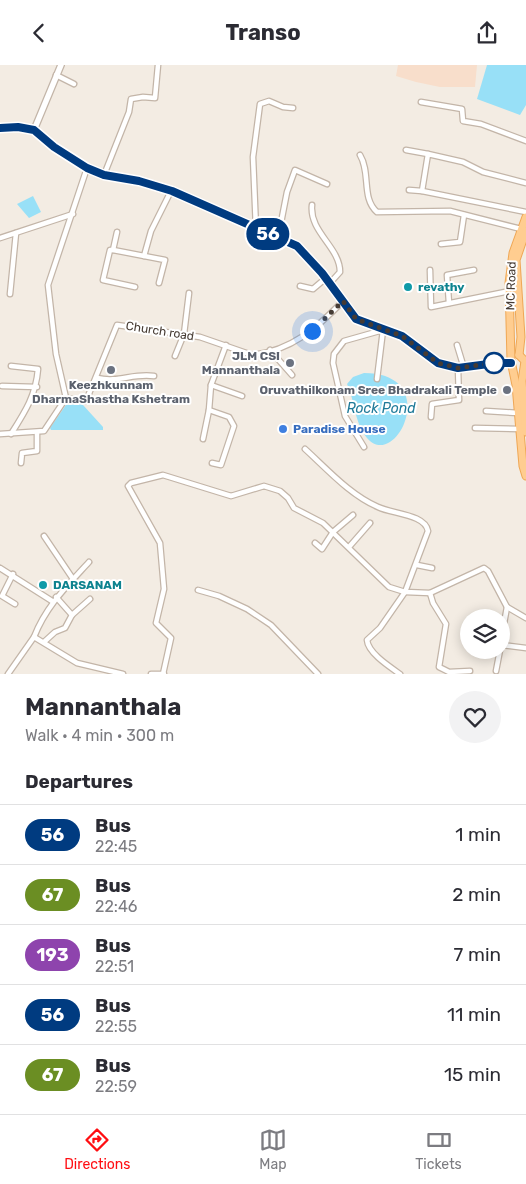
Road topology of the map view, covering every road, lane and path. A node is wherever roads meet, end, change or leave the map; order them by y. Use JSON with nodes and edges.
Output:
{"nodes":[{"id":1,"x":61,"y":65,"type":"edge"},
{"id":2,"x":158,"y":65,"type":"edge"},
{"id":3,"x":56,"y":75,"type":"junction"},
{"id":4,"x":74,"y":85,"type":"dead end"},
{"id":5,"x":421,"y":102,"type":"dead end"},
{"id":6,"x":293,"y":108,"type":"dead end"},
{"id":7,"x":0,"y":128,"type":"edge"},
{"id":8,"x":34,"y":130,"type":"junction"},
{"id":9,"x":526,"y":141,"type":"edge"},
{"id":10,"x":406,"y":149,"type":"dead end"},
{"id":11,"x":428,"y":154,"type":"junction"},
{"id":12,"x":360,"y":155,"type":"dead end"},
{"id":13,"x":87,"y":168,"type":"junction"},
{"id":14,"x":104,"y":175,"type":"junction"},
{"id":15,"x":526,"y":183,"type":"edge"},
{"id":16,"x":327,"y":184,"type":"dead end"},
{"id":17,"x":409,"y":190,"type":"dead end"},
{"id":18,"x":172,"y":191,"type":"junction"},
{"id":19,"x":422,"y":191,"type":"junction"},
{"id":20,"x":312,"y":205,"type":"dead end"},
{"id":21,"x":526,"y":212,"type":"edge"},
{"id":22,"x":73,"y":214,"type":"junction"},
{"id":23,"x":464,"y":215,"type":"junction"},
{"id":24,"x":526,"y":217,"type":"edge"},
{"id":25,"x":256,"y":229,"type":"junction"},
{"id":26,"x":523,"y":230,"type":"edge"},
{"id":27,"x":117,"y":232,"type":"dead end"},
{"id":28,"x":16,"y":233,"type":"junction"},
{"id":29,"x":0,"y":238,"type":"edge"},
{"id":30,"x":278,"y":238,"type":"junction"},
{"id":31,"x":441,"y":244,"type":"dead end"},
{"id":32,"x":113,"y":250,"type":"junction"},
{"id":33,"x":144,"y":256,"type":"junction"},
{"id":34,"x":430,"y":270,"type":"dead end"},
{"id":35,"x":474,"y":270,"type":"dead end"},
{"id":36,"x":328,"y":281,"type":"junction"},
{"id":37,"x":159,"y":283,"type":"dead end"},
{"id":38,"x":300,"y":286,"type":"dead end"},
{"id":39,"x":135,"y":287,"type":"dead end"},
{"id":40,"x":510,"y":291,"type":"junction"},
{"id":41,"x":189,"y":293,"type":"dead end"},
{"id":42,"x":10,"y":294,"type":"dead end"},
{"id":43,"x":343,"y":301,"type":"junction"},
{"id":44,"x":449,"y":303,"type":"junction"},
{"id":45,"x":384,"y":330,"type":"junction"},
{"id":46,"x":184,"y":334,"type":"junction"},
{"id":47,"x":226,"y":345,"type":"junction"},
{"id":48,"x":457,"y":345,"type":"dead end"},
{"id":49,"x":270,"y":350,"type":"junction"},
{"id":50,"x":176,"y":356,"type":"dead end"},
{"id":51,"x":520,"y":361,"type":"edge"},
{"id":52,"x":11,"y":366,"type":"dead end"},
{"id":53,"x":461,"y":368,"type":"junction"},
{"id":54,"x":292,"y":375,"type":"dead end"},
{"id":55,"x":154,"y":376,"type":"dead end"},
{"id":56,"x":97,"y":378,"type":"junction"},
{"id":57,"x":377,"y":379,"type":"dead end"},
{"id":58,"x":211,"y":385,"type":"junction"},
{"id":59,"x":2,"y":386,"type":"dead end"},
{"id":60,"x":36,"y":387,"type":"junction"},
{"id":61,"x":242,"y":396,"type":"dead end"},
{"id":62,"x":66,"y":398,"type":"junction"},
{"id":63,"x":209,"y":410,"type":"junction"},
{"id":64,"x":486,"y":411,"type":"dead end"},
{"id":65,"x":518,"y":413,"type":"junction"},
{"id":66,"x":431,"y":417,"type":"dead end"},
{"id":67,"x":475,"y":428,"type":"dead end"},
{"id":68,"x":523,"y":430,"type":"edge"},
{"id":69,"x":37,"y":433,"type":"junction"},
{"id":70,"x":0,"y":434,"type":"edge"},
{"id":71,"x":11,"y":434,"type":"junction"},
{"id":72,"x":203,"y":439,"type":"dead end"},
{"id":73,"x":364,"y":447,"type":"dead end"},
{"id":74,"x":305,"y":449,"type":"dead end"},
{"id":75,"x":21,"y":463,"type":"dead end"},
{"id":76,"x":212,"y":463,"type":"dead end"},
{"id":77,"x":526,"y":477,"type":"edge"},
{"id":78,"x":353,"y":515,"type":"dead end"},
{"id":79,"x":370,"y":523,"type":"dead end"},
{"id":80,"x":333,"y":532,"type":"junction"},
{"id":81,"x":44,"y":536,"type":"dead end"},
{"id":82,"x":315,"y":543,"type":"dead end"},
{"id":83,"x":349,"y":547,"type":"junction"},
{"id":84,"x":89,"y":562,"type":"dead end"},
{"id":85,"x":416,"y":565,"type":"junction"},
{"id":86,"x":0,"y":568,"type":"edge"},
{"id":87,"x":432,"y":568,"type":"dead end"},
{"id":88,"x":13,"y":575,"type":"junction"},
{"id":89,"x":73,"y":579,"type":"junction"},
{"id":90,"x":198,"y":590,"type":"dead end"},
{"id":91,"x":405,"y":592,"type":"junction"},
{"id":92,"x":430,"y":593,"type":"junction"},
{"id":93,"x":54,"y":599,"type":"junction"},
{"id":94,"x":90,"y":599,"type":"dead end"},
{"id":95,"x":15,"y":604,"type":"dead end"},
{"id":96,"x":507,"y":607,"type":"joint"},
{"id":97,"x":72,"y":615,"type":"junction"},
{"id":98,"x":526,"y":618,"type":"edge"},
{"id":99,"x":34,"y":637,"type":"junction"},
{"id":100,"x":44,"y":642,"type":"junction"},
{"id":101,"x":510,"y":646,"type":"edge"},
{"id":102,"x":526,"y":648,"type":"edge"},
{"id":103,"x":498,"y":659,"type":"edge"},
{"id":104,"x":470,"y":671,"type":"dead end"},
{"id":105,"x":496,"y":671,"type":"dead end"},
{"id":106,"x":8,"y":674,"type":"edge"},
{"id":107,"x":123,"y":674,"type":"edge"},
{"id":108,"x":151,"y":674,"type":"edge"},
{"id":109,"x":163,"y":674,"type":"edge"},
{"id":110,"x":318,"y":674,"type":"edge"},
{"id":111,"x":400,"y":674,"type":"edge"}],
"edges":[{"from":1,"to":3,"type":"street"},
{"from":2,"to":14,"type":"street"},
{"from":3,"to":4,"type":"street"},
{"from":3,"to":8,"type":"street"},
{"from":5,"to":9,"type":"street"},
{"from":6,"to":25,"type":"street"},
{"from":7,"to":8,"type":"main road"},
{"from":8,"to":13,"type":"main road"},
{"from":10,"to":11,"type":"street"},
{"from":11,"to":15,"type":"street"},
{"from":11,"to":19,"type":"street"},
{"from":12,"to":23,"type":"street"},
{"from":13,"to":14,"type":"main road"},
{"from":13,"to":22,"type":"street"},
{"from":14,"to":18,"type":"main road"},
{"from":16,"to":30,"type":"street"},
{"from":17,"to":19,"type":"street"},
{"from":18,"to":25,"type":"main road"},
{"from":18,"to":33,"type":"street"},
{"from":19,"to":21,"type":"street"},
{"from":20,"to":36,"type":"street"},
{"from":22,"to":28,"type":"street"},
{"from":22,"to":62,"type":"street"},
{"from":23,"to":26,"type":"street"},
{"from":23,"to":31,"type":"street"},
{"from":24,"to":26,"type":"main road","name":"MC Road"},
{"from":25,"to":30,"type":"main road"},
{"from":26,"to":40,"type":"main road","name":"MC Road"},
{"from":26,"to":51,"type":"main road","name":"MC Road"},
{"from":27,"to":32,"type":"street"},
{"from":28,"to":29,"type":"street"},
{"from":28,"to":42,"type":"street"},
{"from":30,"to":36,"type":"main road"},
{"from":32,"to":33,"type":"street"},
{"from":32,"to":39,"type":"street"},
{"from":33,"to":37,"type":"street"},
{"from":34,"to":44,"type":"street"},
{"from":35,"to":44,"type":"street"},
{"from":36,"to":38,"type":"street"},
{"from":36,"to":43,"type":"main road"},
{"from":40,"to":44,"type":"street"},
{"from":40,"to":51,"type":"main road","name":"MC Road"},
{"from":41,"to":46,"type":"street"},
{"from":43,"to":45,"type":"main road"},
{"from":43,"to":49,"type":"street","name":"Church road"},
{"from":45,"to":53,"type":"main road"},
{"from":45,"to":57,"type":"street"},
{"from":45,"to":73,"type":"street"},
{"from":46,"to":47,"type":"street","name":"Church road"},
{"from":46,"to":50,"type":"street"},
{"from":46,"to":56,"type":"street","name":"Church road"},
{"from":47,"to":49,"type":"street","name":"Church road"},
{"from":47,"to":58,"type":"street"},
{"from":48,"to":53,"type":"street"},
{"from":49,"to":54,"type":"street"},
{"from":51,"to":53,"type":"main road"},
{"from":51,"to":65,"type":"main road","name":"MC Road"},
{"from":51,"to":68,"type":"main road","name":"MC Road"},
{"from":52,"to":60,"type":"street"},
{"from":53,"to":66,"type":"street"},
{"from":55,"to":56,"type":"street"},
{"from":56,"to":62,"type":"street","name":"Church road"},
{"from":58,"to":61,"type":"street"},
{"from":58,"to":63,"type":"street"},
{"from":59,"to":60,"type":"street"},
{"from":60,"to":71,"type":"street"},
{"from":62,"to":69,"type":"street"},
{"from":63,"to":72,"type":"street"},
{"from":63,"to":76,"type":"street"},
{"from":64,"to":65,"type":"street"},
{"from":65,"to":68,"type":"main road","name":"MC Road"},
{"from":67,"to":68,"type":"street"},
{"from":68,"to":77,"type":"main road","name":"MC Road"},
{"from":69,"to":71,"type":"street"},
{"from":69,"to":75,"type":"street"},
{"from":70,"to":71,"type":"street"},
{"from":74,"to":85,"type":"street"},
{"from":78,"to":80,"type":"street"},
{"from":79,"to":83,"type":"street"},
{"from":80,"to":82,"type":"street"},
{"from":80,"to":83,"type":"street"},
{"from":80,"to":109,"type":"street"},
{"from":81,"to":89,"type":"street"},
{"from":83,"to":91,"type":"street"},
{"from":84,"to":89,"type":"street"},
{"from":85,"to":87,"type":"street"},
{"from":85,"to":91,"type":"street"},
{"from":86,"to":88,"type":"street"},
{"from":88,"to":93,"type":"street"},
{"from":88,"to":95,"type":"street"},
{"from":89,"to":93,"type":"street"},
{"from":90,"to":110,"type":"street"},
{"from":91,"to":92,"type":"street"},
{"from":91,"to":111,"type":"street"},
{"from":92,"to":96,"type":"street"},
{"from":92,"to":104,"type":"street"},
{"from":93,"to":97,"type":"street"},
{"from":93,"to":99,"type":"street"},
{"from":94,"to":97,"type":"street"},
{"from":96,"to":98,"type":"street"},
{"from":97,"to":100,"type":"street"},
{"from":99,"to":100,"type":"street"},
{"from":99,"to":106,"type":"street"},
{"from":100,"to":107,"type":"street"},
{"from":101,"to":102,"type":"street"},
{"from":103,"to":105,"type":"street"},
{"from":108,"to":109,"type":"street"}]}
